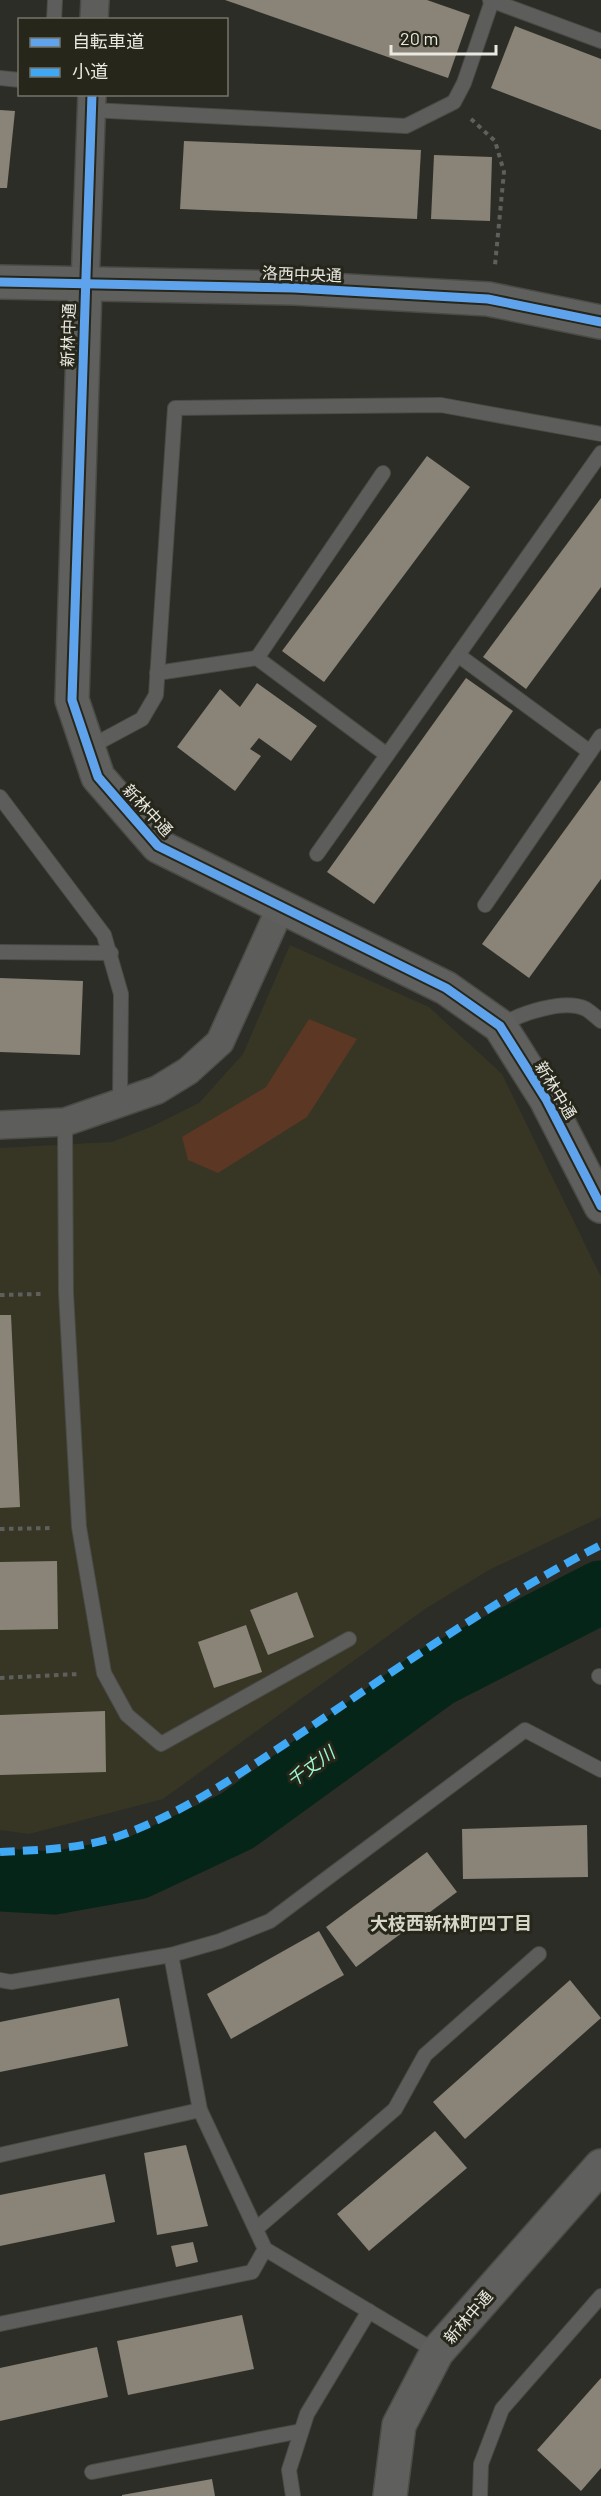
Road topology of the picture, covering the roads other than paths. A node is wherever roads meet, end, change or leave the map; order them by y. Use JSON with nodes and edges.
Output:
{"nodes":[{"id":1,"x":55,"y":0,"type":"edge"},
{"id":2,"x":95,"y":0,"type":"edge"},
{"id":3,"x":491,"y":0,"type":"edge"},
{"id":4,"x":54,"y":18,"type":"edge"},
{"id":5,"x":94,"y":18,"type":"edge"},
{"id":6,"x":601,"y":40,"type":"edge"},
{"id":7,"x":0,"y":78,"type":"edge"},
{"id":8,"x":18,"y":80,"type":"edge"},
{"id":9,"x":91,"y":102,"type":"edge"},
{"id":10,"x":0,"y":282,"type":"edge"},
{"id":11,"x":84,"y":285,"type":"junction"},
{"id":12,"x":601,"y":322,"type":"edge"},
{"id":13,"x":601,"y":434,"type":"edge"},
{"id":14,"x":601,"y":453,"type":"edge"},
{"id":15,"x":383,"y":474,"type":"dead end"},
{"id":16,"x":458,"y":655,"type":"junction"},
{"id":17,"x":257,"y":658,"type":"junction"},
{"id":18,"x":158,"y":673,"type":"junction"},
{"id":19,"x":601,"y":736,"type":"edge"},
{"id":20,"x":88,"y":748,"type":"junction"},
{"id":21,"x":590,"y":752,"type":"junction"},
{"id":22,"x":387,"y":755,"type":"junction"},
{"id":23,"x":0,"y":797,"type":"edge"},
{"id":24,"x":316,"y":854,"type":"dead end"},
{"id":25,"x":486,"y":905,"type":"dead end"},
{"id":26,"x":281,"y":907,"type":"junction"},
{"id":27,"x":0,"y":952,"type":"edge"},
{"id":28,"x":111,"y":953,"type":"junction"},
{"id":29,"x":601,"y":1021,"type":"edge"},
{"id":30,"x":500,"y":1026,"type":"junction"},
{"id":31,"x":120,"y":1103,"type":"junction"},
{"id":32,"x":64,"y":1122,"type":"junction"},
{"id":33,"x":0,"y":1125,"type":"edge"},
{"id":34,"x":601,"y":1206,"type":"edge"},
{"id":35,"x":349,"y":1639,"type":"dead end"},
{"id":36,"x":601,"y":1770,"type":"edge"},
{"id":37,"x":539,"y":1954,"type":"dead end"},
{"id":38,"x":171,"y":1955,"type":"junction"},
{"id":39,"x":0,"y":1980,"type":"edge"},
{"id":40,"x":200,"y":2110,"type":"junction"},
{"id":41,"x":0,"y":2155,"type":"edge"},
{"id":42,"x":601,"y":2166,"type":"edge"},
{"id":43,"x":256,"y":2229,"type":"junction"},
{"id":44,"x":265,"y":2249,"type":"junction"},
{"id":45,"x":601,"y":2296,"type":"edge"},
{"id":46,"x":369,"y":2311,"type":"junction"},
{"id":47,"x":0,"y":2324,"type":"edge"},
{"id":48,"x":437,"y":2352,"type":"junction"},
{"id":49,"x":301,"y":2431,"type":"junction"},
{"id":50,"x":92,"y":2472,"type":"dead end"},
{"id":51,"x":293,"y":2496,"type":"edge"},
{"id":52,"x":390,"y":2496,"type":"edge"},
{"id":53,"x":480,"y":2496,"type":"edge"}],
"edges":[{"from":1,"to":4,"type":"lane"},
{"from":2,"to":5,"type":"street"},
{"from":3,"to":6,"type":"lane"},
{"from":3,"to":9,"type":"lane"},
{"from":7,"to":8,"type":"lane"},
{"from":9,"to":11,"type":"street"},
{"from":10,"to":11,"type":"street","name":"洛西中央通"},
{"from":11,"to":12,"type":"street","name":"洛西中央通"},
{"from":11,"to":20,"type":"street","name":"新林中通"},
{"from":13,"to":18,"type":"lane"},
{"from":14,"to":16,"type":"lane"},
{"from":15,"to":17,"type":"lane"},
{"from":16,"to":21,"type":"lane"},
{"from":16,"to":22,"type":"lane"},
{"from":17,"to":18,"type":"lane"},
{"from":17,"to":22,"type":"lane"},
{"from":18,"to":20,"type":"lane"},
{"from":19,"to":21,"type":"lane"},
{"from":20,"to":26,"type":"street","name":"新林中通"},
{"from":21,"to":25,"type":"lane"},
{"from":22,"to":24,"type":"lane"},
{"from":23,"to":28,"type":"lane"},
{"from":26,"to":30,"type":"street","name":"新林中通"},
{"from":26,"to":31,"type":"street"},
{"from":27,"to":28,"type":"lane"},
{"from":28,"to":31,"type":"lane"},
{"from":29,"to":30,"type":"lane"},
{"from":30,"to":34,"type":"street","name":"新林中通"},
{"from":31,"to":32,"type":"street"},
{"from":32,"to":33,"type":"street"},
{"from":32,"to":35,"type":"lane"},
{"from":36,"to":38,"type":"lane"},
{"from":37,"to":43,"type":"lane"},
{"from":38,"to":39,"type":"lane"},
{"from":38,"to":40,"type":"lane"},
{"from":40,"to":41,"type":"lane"},
{"from":40,"to":43,"type":"lane"},
{"from":42,"to":48,"type":"street","name":"新林中通"},
{"from":43,"to":44,"type":"lane"},
{"from":44,"to":46,"type":"lane"},
{"from":44,"to":47,"type":"lane"},
{"from":45,"to":53,"type":"lane"},
{"from":46,"to":48,"type":"lane"},
{"from":46,"to":49,"type":"lane"},
{"from":48,"to":52,"type":"street","name":"新林中通"},
{"from":49,"to":50,"type":"lane"},
{"from":49,"to":51,"type":"lane"}]}
